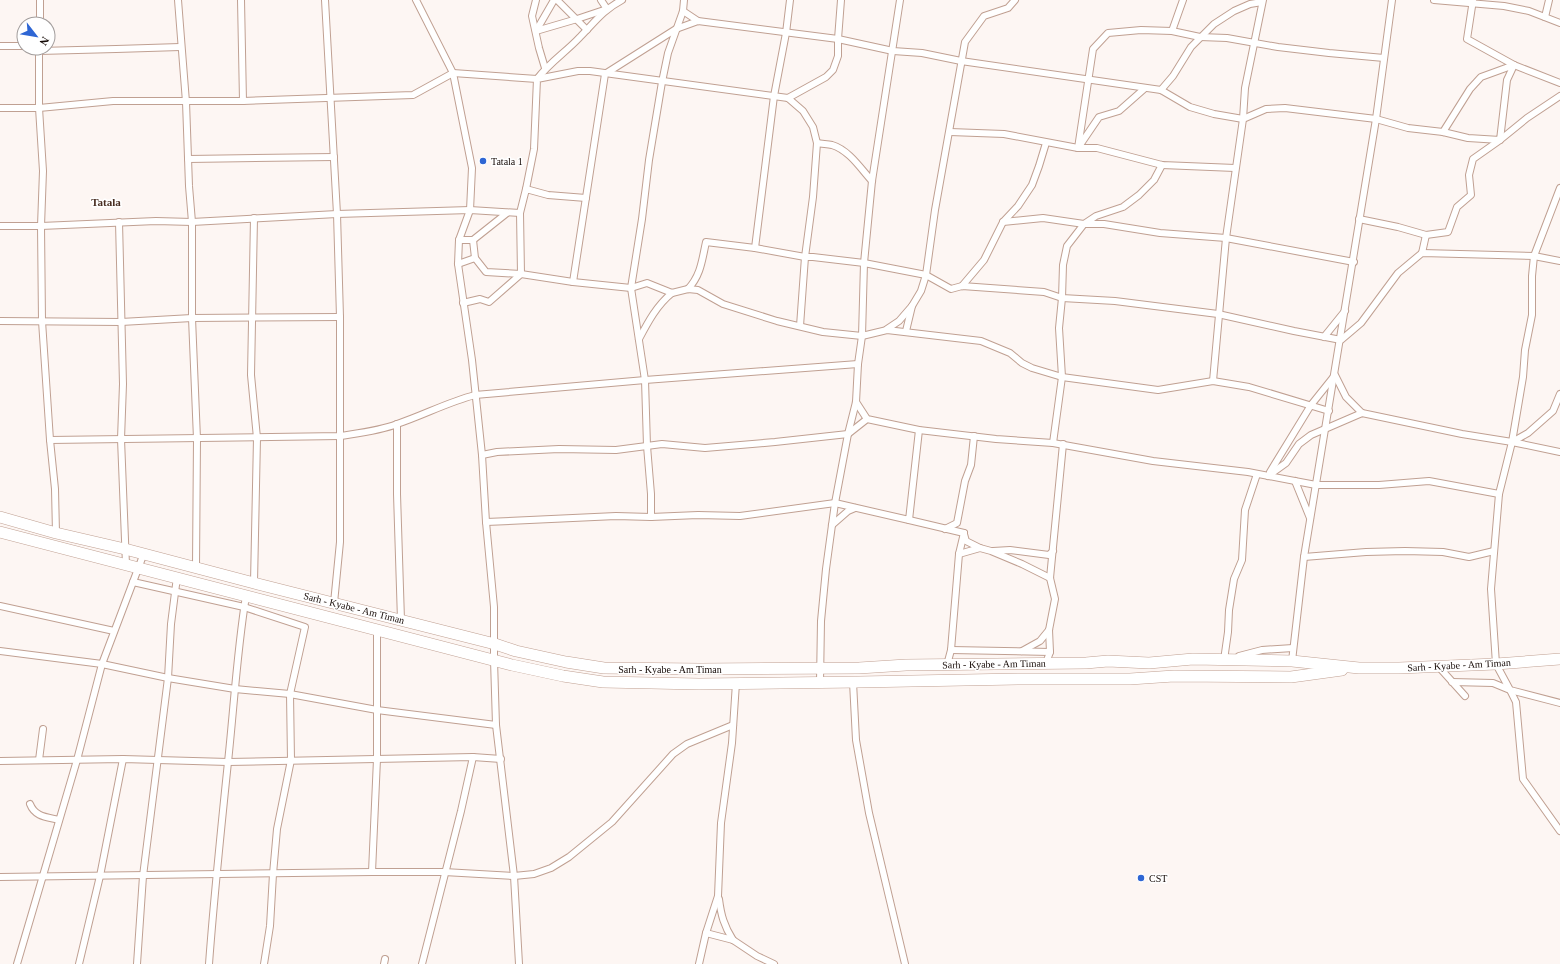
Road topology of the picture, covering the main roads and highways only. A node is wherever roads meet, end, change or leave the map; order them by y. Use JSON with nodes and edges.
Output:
{"nodes":[{"id":1,"x":0,"y":517,"type":"edge"},
{"id":2,"x":0,"y":532,"type":"edge"},
{"id":3,"x":1560,"y":659,"type":"edge"},
{"id":4,"x":1358,"y":668,"type":"junction"}],
"edges":[{"from":1,"to":4,"type":"highway","name":"Sarh - Kyabe - Am Timan"},
{"from":2,"to":4,"type":"highway","name":"Sarh - Kyabe - Am Timan"},
{"from":3,"to":4,"type":"highway","name":"Sarh - Kyabe - Am Timan"}]}
